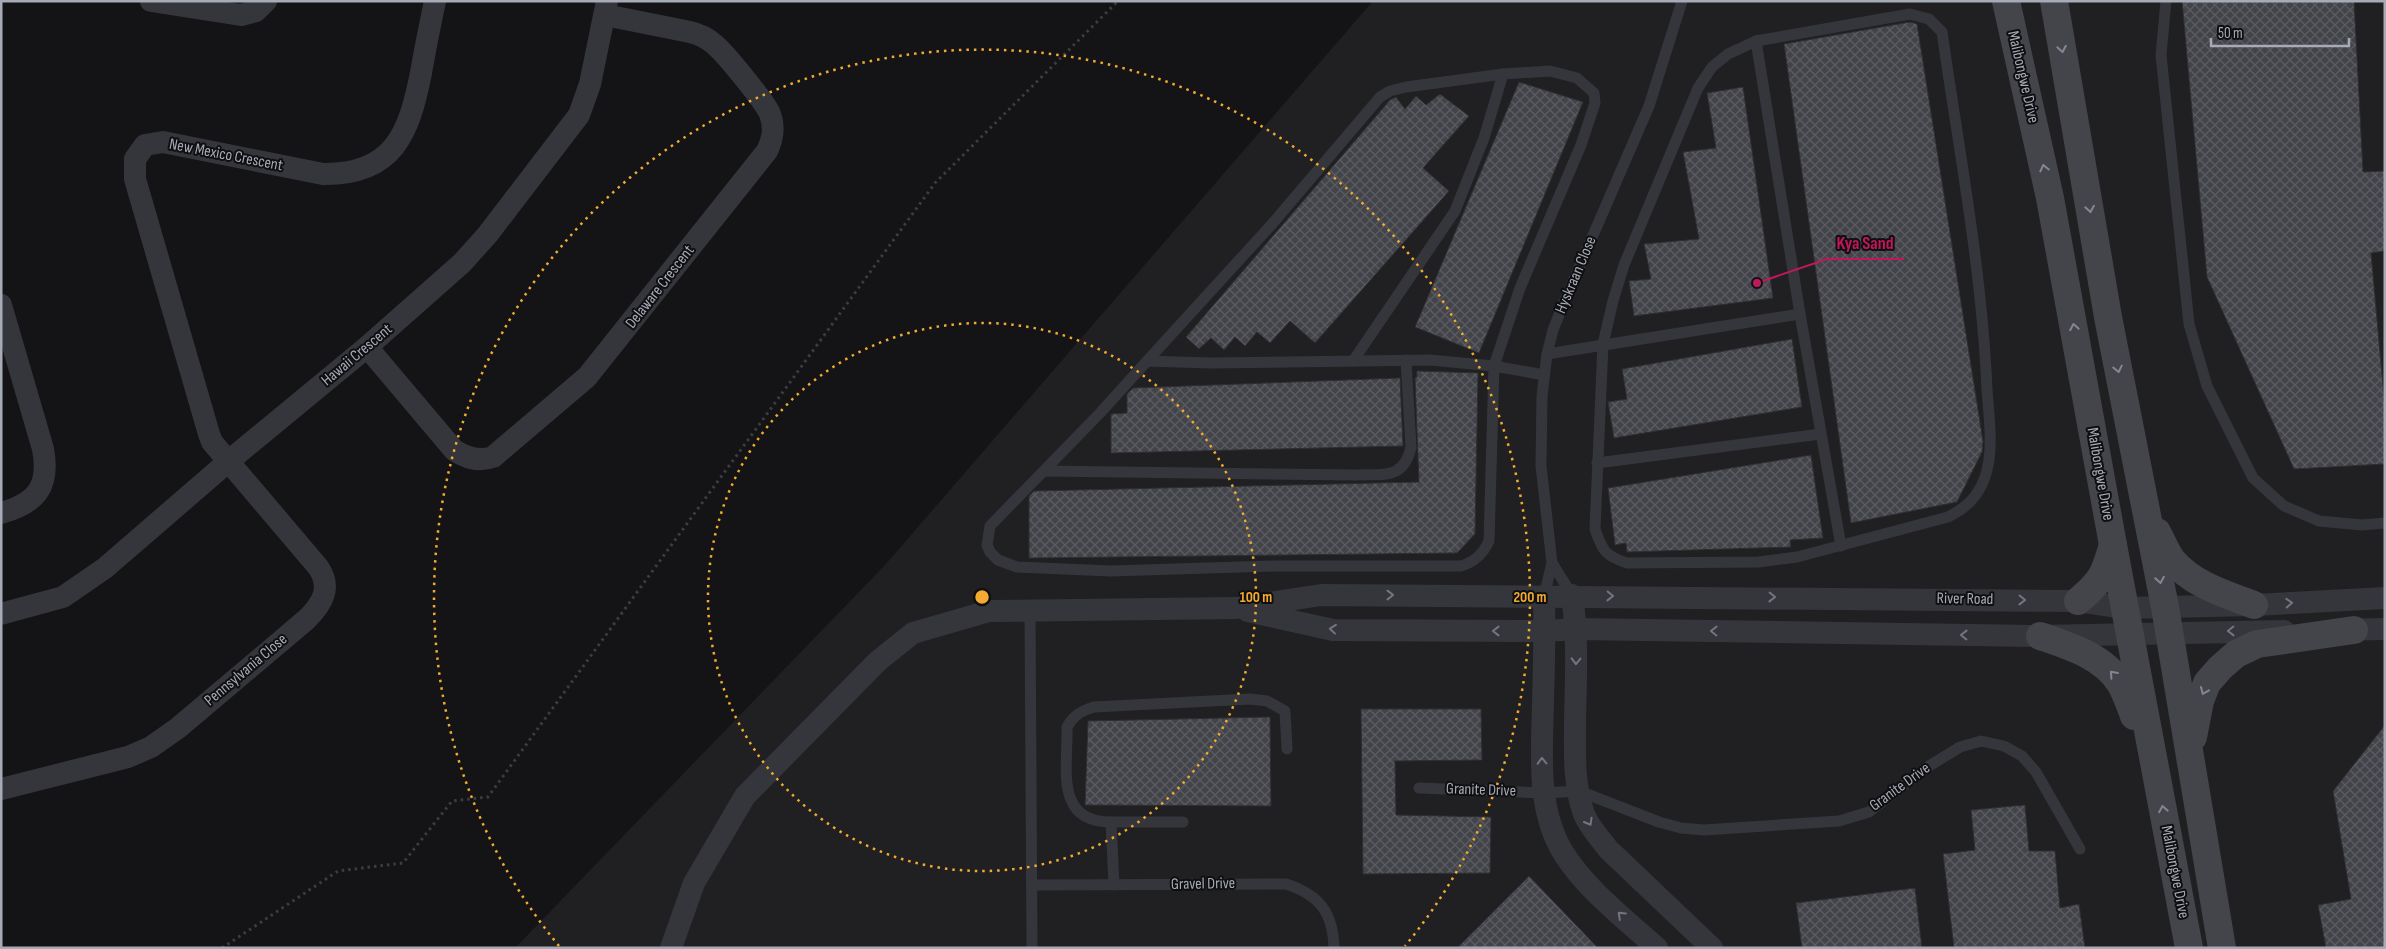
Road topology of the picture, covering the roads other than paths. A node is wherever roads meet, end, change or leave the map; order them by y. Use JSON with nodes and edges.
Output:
{"nodes":[{"id":1,"x":151,"y":1,"type":"edge"},
{"id":2,"x":266,"y":1,"type":"edge"},
{"id":3,"x":435,"y":1,"type":"edge"},
{"id":4,"x":1682,"y":1,"type":"edge"},
{"id":5,"x":2006,"y":1,"type":"edge"},
{"id":6,"x":2054,"y":1,"type":"edge"},
{"id":7,"x":2166,"y":1,"type":"edge"},
{"id":8,"x":606,"y":8,"type":"edge"},
{"id":9,"x":1756,"y":41,"type":"junction"},
{"id":10,"x":1504,"y":74,"type":"junction"},
{"id":11,"x":1,"y":305,"type":"edge"},
{"id":12,"x":1800,"y":314,"type":"junction"},
{"id":13,"x":1603,"y":344,"type":"junction"},
{"id":14,"x":367,"y":347,"type":"junction"},
{"id":15,"x":1547,"y":354,"type":"junction"},
{"id":16,"x":1147,"y":360,"type":"junction"},
{"id":17,"x":1406,"y":360,"type":"junction"},
{"id":18,"x":1353,"y":361,"type":"junction"},
{"id":19,"x":1494,"y":366,"type":"junction"},
{"id":20,"x":1544,"y":375,"type":"junction"},
{"id":21,"x":1821,"y":434,"type":"junction"},
{"id":22,"x":230,"y":460,"type":"junction"},
{"id":23,"x":1597,"y":463,"type":"junction"},
{"id":24,"x":1044,"y":471,"type":"junction"},
{"id":25,"x":1,"y":513,"type":"edge"},
{"id":26,"x":2148,"y":515,"type":"junction"},
{"id":27,"x":2385,"y":522,"type":"edge"},
{"id":28,"x":2112,"y":545,"type":"junction"},
{"id":29,"x":1841,"y":546,"type":"junction"},
{"id":30,"x":1552,"y":563,"type":"junction"},
{"id":31,"x":1572,"y":595,"type":"junction"},
{"id":32,"x":1544,"y":596,"type":"junction"},
{"id":33,"x":2385,"y":598,"type":"edge"},
{"id":34,"x":2078,"y":600,"type":"junction"},
{"id":35,"x":2254,"y":605,"type":"junction"},
{"id":36,"x":1237,"y":608,"type":"junction"},
{"id":37,"x":1030,"y":611,"type":"junction"},
{"id":38,"x":1,"y":614,"type":"edge"},
{"id":39,"x":2167,"y":620,"type":"junction"},
{"id":40,"x":2127,"y":621,"type":"junction"},
{"id":41,"x":1577,"y":629,"type":"junction"},
{"id":42,"x":2385,"y":629,"type":"edge"},
{"id":43,"x":2354,"y":630,"type":"junction"},
{"id":44,"x":1544,"y":631,"type":"junction"},
{"id":45,"x":2040,"y":636,"type":"junction"},
{"id":46,"x":1287,"y":749,"type":"dead end"},
{"id":47,"x":2190,"y":756,"type":"junction"},
{"id":48,"x":2156,"y":765,"type":"junction"},
{"id":49,"x":1419,"y":788,"type":"dead end"},
{"id":50,"x":1,"y":789,"type":"edge"},
{"id":51,"x":1579,"y":791,"type":"junction"},
{"id":52,"x":1544,"y":793,"type":"junction"},
{"id":53,"x":1112,"y":822,"type":"junction"},
{"id":54,"x":1183,"y":822,"type":"dead end"},
{"id":55,"x":2080,"y":849,"type":"dead end"},
{"id":56,"x":1032,"y":885,"type":"junction"},
{"id":57,"x":1114,"y":885,"type":"junction"},
{"id":58,"x":1707,"y":946,"type":"edge"},
{"id":59,"x":671,"y":948,"type":"edge"},
{"id":60,"x":1032,"y":948,"type":"edge"},
{"id":61,"x":1334,"y":948,"type":"edge"},
{"id":62,"x":1657,"y":948,"type":"edge"},
{"id":63,"x":2189,"y":948,"type":"edge"},
{"id":64,"x":2222,"y":948,"type":"edge"}],
"edges":[{"from":1,"to":2,"type":"street"},
{"from":3,"to":22,"type":"street","name":"New Mexico Crescent"},
{"from":4,"to":15,"type":"lane","name":"Hyskraan Close"},
{"from":28,"to":5,"type":"main road","name":"Malibongwe Drive","one_way":true},
{"from":6,"to":26,"type":"main road","name":"Malibongwe Drive","one_way":true},
{"from":7,"to":27,"type":"lane"},
{"from":8,"to":14,"type":"street","name":"Hawaii Crescent"},
{"from":8,"to":14,"type":"street","name":"Delaware Crescent"},
{"from":9,"to":12,"type":"lane"},
{"from":9,"to":13,"type":"lane"},
{"from":9,"to":29,"type":"lane"},
{"from":10,"to":16,"type":"lane"},
{"from":10,"to":18,"type":"lane"},
{"from":10,"to":19,"type":"lane"},
{"from":11,"to":25,"type":"street"},
{"from":12,"to":13,"type":"lane"},
{"from":12,"to":21,"type":"lane"},
{"from":13,"to":15,"type":"lane"},
{"from":13,"to":23,"type":"lane"},
{"from":14,"to":22,"type":"street","name":"Hawaii Crescent"},
{"from":15,"to":20,"type":"lane","name":"Hyskraan Close"},
{"from":16,"to":18,"type":"lane"},
{"from":16,"to":24,"type":"lane"},
{"from":17,"to":18,"type":"lane"},
{"from":17,"to":19,"type":"lane"},
{"from":17,"to":24,"type":"lane"},
{"from":19,"to":20,"type":"lane"},
{"from":19,"to":24,"type":"lane"},
{"from":20,"to":30,"type":"lane","name":"Hyskraan Close"},
{"from":21,"to":23,"type":"lane"},
{"from":21,"to":29,"type":"lane"},
{"from":22,"to":38,"type":"street","name":"Hawaii Crescent"},
{"from":22,"to":50,"type":"street","name":"Pennsylvania Close"},
{"from":23,"to":29,"type":"lane"},
{"from":26,"to":35,"type":"main road"},
{"from":26,"to":39,"type":"main road","name":"Malibongwe Drive","one_way":true},
{"from":28,"to":34,"type":"main road"},
{"from":28,"to":40,"type":"main road","name":"Malibongwe Drive"},
{"from":30,"to":31,"type":"lane"},
{"from":30,"to":32,"type":"lane"},
{"from":31,"to":32,"type":"street","name":"River Road"},
{"from":31,"to":34,"type":"street","name":"River Road","one_way":true},
{"from":31,"to":41,"type":"street"},
{"from":36,"to":32,"type":"street","name":"River Road","one_way":true},
{"from":32,"to":44,"type":"street"},
{"from":35,"to":33,"type":"street","name":"River Road","one_way":true},
{"from":34,"to":40,"type":"street","name":"River Road"},
{"from":35,"to":39,"type":"street","name":"River Road"},
{"from":36,"to":37,"type":"street"},
{"from":44,"to":36,"type":"street","name":"River Road","one_way":true},
{"from":37,"to":56,"type":"lane"},
{"from":37,"to":59,"type":"street"},
{"from":39,"to":40,"type":"street","name":"River Road"},
{"from":43,"to":39,"type":"street","name":"River Road","one_way":true},
{"from":39,"to":47,"type":"main road","name":"Malibongwe Drive"},
{"from":40,"to":45,"type":"street","name":"River Road"},
{"from":40,"to":48,"type":"main road","name":"Malibongwe Drive"},
{"from":41,"to":44,"type":"street","name":"River Road"},
{"from":45,"to":41,"type":"street","name":"River Road","one_way":true},
{"from":41,"to":51,"type":"street","one_way":true},
{"from":42,"to":43,"type":"street","name":"River Road"},
{"from":43,"to":47,"type":"main road","one_way":true},
{"from":52,"to":44,"type":"street","one_way":true},
{"from":48,"to":45,"type":"main road","one_way":true},
{"from":46,"to":53,"type":"lane"},
{"from":47,"to":64,"type":"main road","name":"Malibongwe Drive"},
{"from":63,"to":48,"type":"main road","name":"Malibongwe Drive","one_way":true},
{"from":49,"to":52,"type":"lane","name":"Granite Drive"},
{"from":51,"to":52,"type":"lane","name":"Granite Drive"},
{"from":51,"to":55,"type":"lane","name":"Granite Drive"},
{"from":51,"to":58,"type":"street","one_way":true},
{"from":62,"to":52,"type":"street","one_way":true},
{"from":53,"to":54,"type":"lane"},
{"from":53,"to":57,"type":"lane"},
{"from":56,"to":57,"type":"lane","name":"Gravel Drive"},
{"from":56,"to":60,"type":"lane"},
{"from":57,"to":61,"type":"lane","name":"Gravel Drive"}]}
